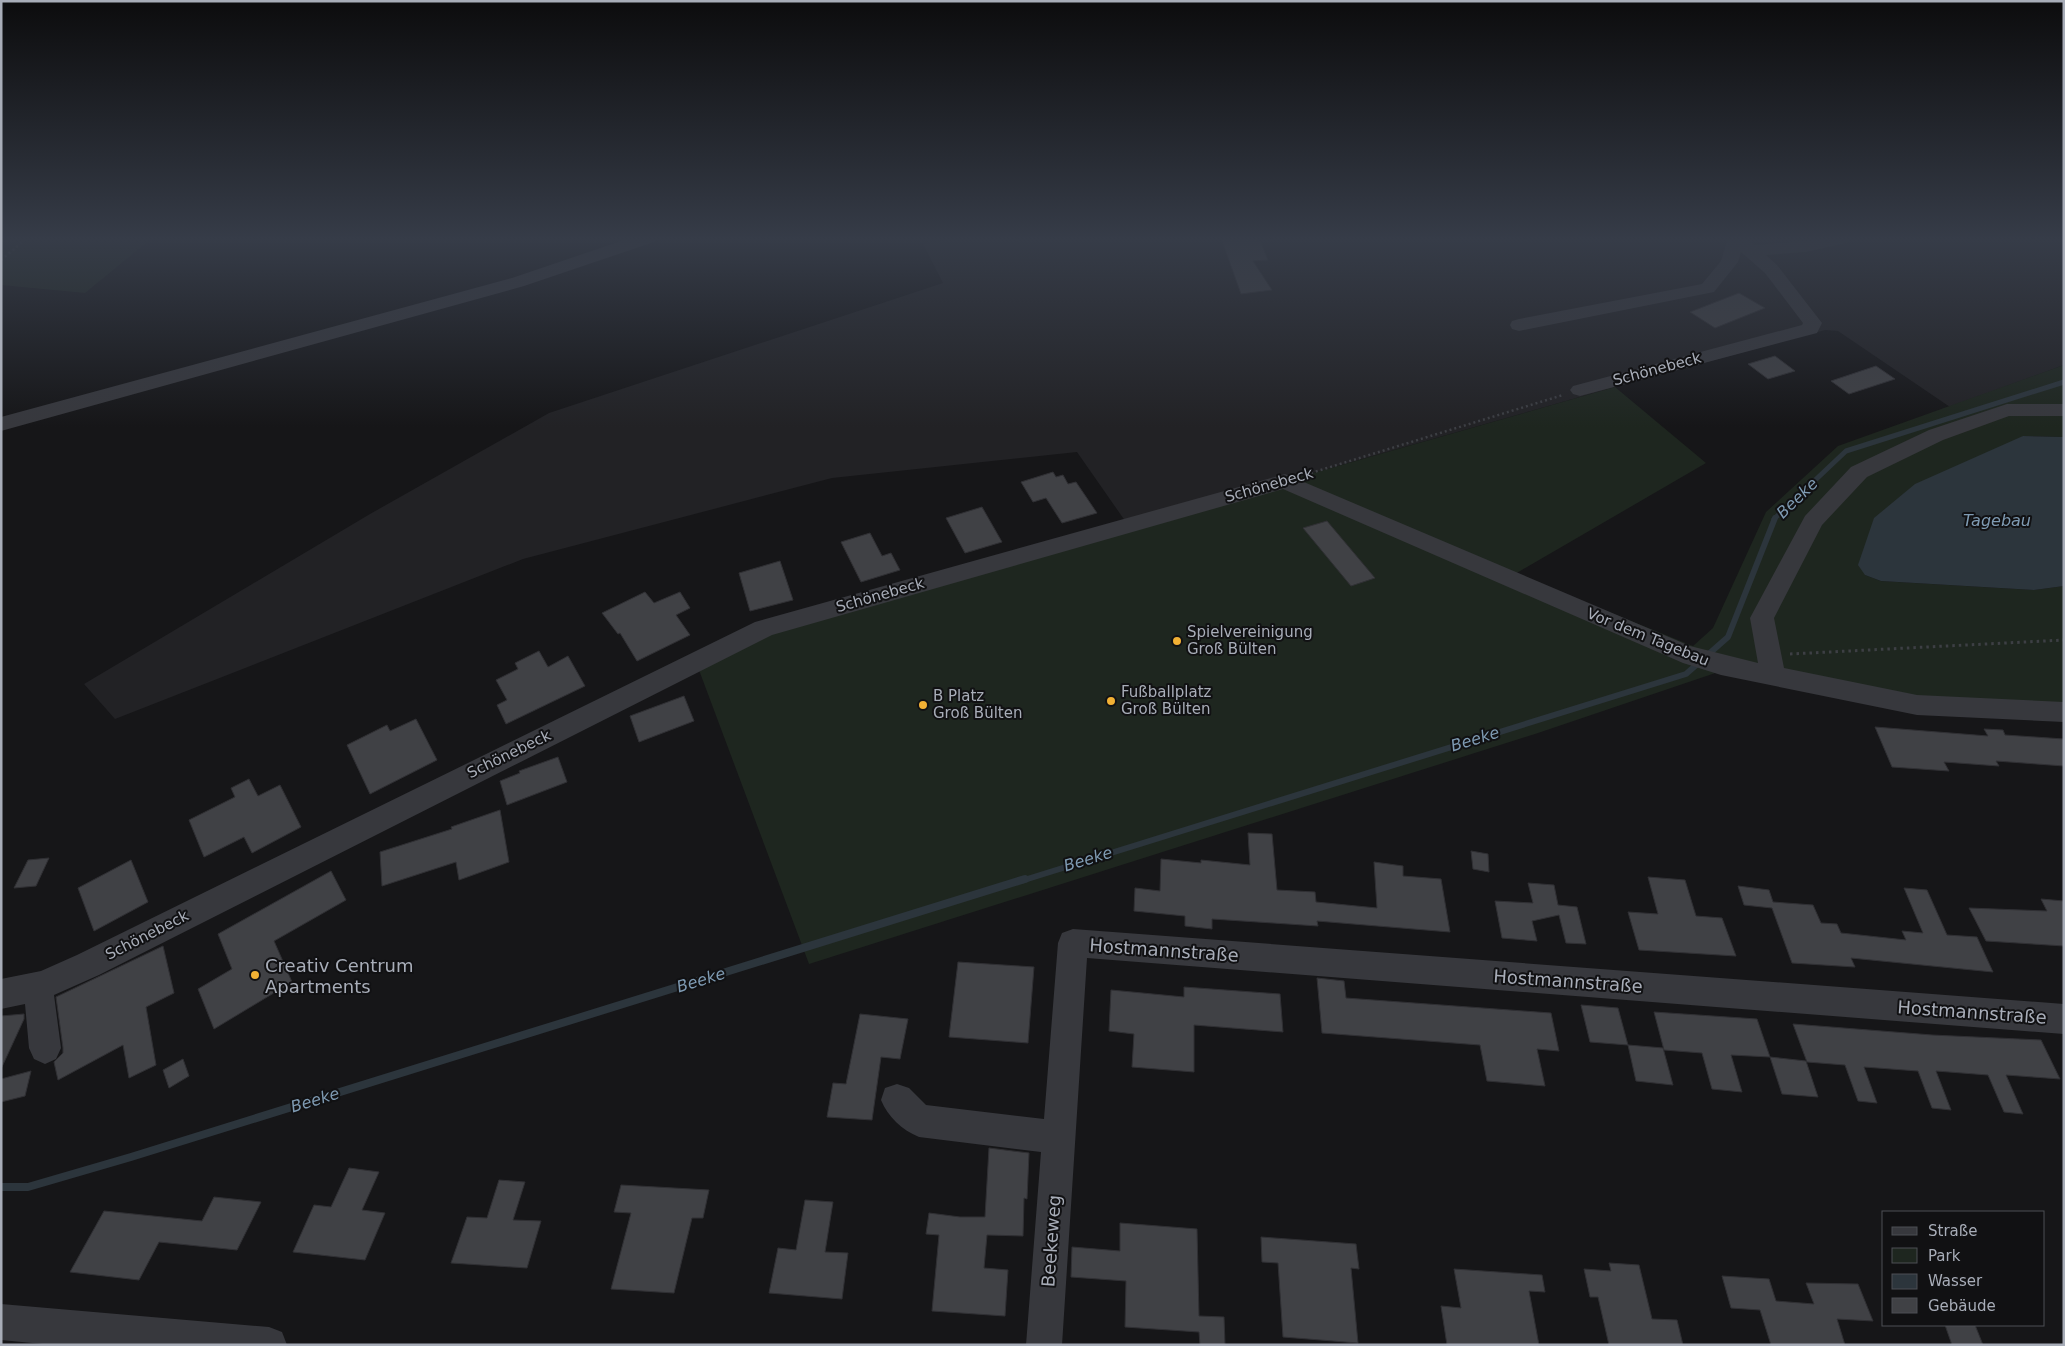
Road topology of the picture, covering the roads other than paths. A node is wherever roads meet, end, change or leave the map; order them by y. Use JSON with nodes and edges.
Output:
{"nodes":[{"id":1,"x":450,"y":301,"type":"edge"},
{"id":2,"x":1643,"y":301,"type":"edge"},
{"id":3,"x":1796,"y":301,"type":"edge"},
{"id":4,"x":1519,"y":325,"type":"dead end"},
{"id":5,"x":1580,"y":390,"type":"road end"},
{"id":6,"x":2064,"y":410,"type":"edge"},
{"id":7,"x":1,"y":424,"type":"edge"},
{"id":8,"x":1285,"y":481,"type":"joint"},
{"id":9,"x":1771,"y":666,"type":"junction"},
{"id":10,"x":2064,"y":712,"type":"edge"},
{"id":11,"x":1072,"y":943,"type":"joint"},
{"id":12,"x":38,"y":986,"type":"junction"},
{"id":13,"x":1,"y":994,"type":"edge"},
{"id":14,"x":2064,"y":1019,"type":"edge"},
{"id":15,"x":45,"y":1048,"type":"dead end"},
{"id":16,"x":897,"y":1100,"type":"dead end"},
{"id":17,"x":1059,"y":1137,"type":"junction"},
{"id":18,"x":1,"y":1322,"type":"edge"},
{"id":19,"x":269,"y":1345,"type":"edge"},
{"id":20,"x":1044,"y":1345,"type":"edge"}],
"edges":[{"from":1,"to":7,"type":"street"},
{"from":2,"to":4,"type":"street"},
{"from":3,"to":5,"type":"street","name":"Schönebeck"},
{"from":6,"to":9,"type":"street"},
{"from":8,"to":9,"type":"street","name":"Vor dem Tagebau"},
{"from":8,"to":12,"type":"street","name":"Schönebeck"},
{"from":9,"to":10,"type":"street","name":"Vor dem Tagebau"},
{"from":11,"to":14,"type":"street","name":"Hostmannstraße"},
{"from":11,"to":17,"type":"street","name":"Beekeweg"},
{"from":12,"to":13,"type":"street","name":"Schönebeck"},
{"from":12,"to":15,"type":"street"},
{"from":16,"to":17,"type":"street"},
{"from":17,"to":20,"type":"street","name":"Beekeweg"},
{"from":18,"to":19,"type":"street"}]}
